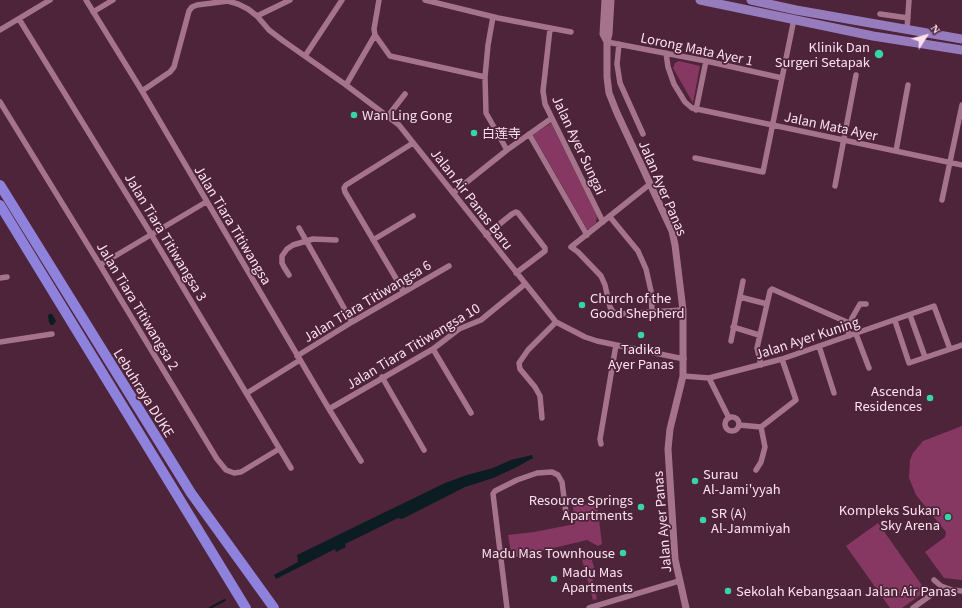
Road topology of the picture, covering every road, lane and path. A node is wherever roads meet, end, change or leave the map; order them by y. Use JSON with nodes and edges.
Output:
{"nodes":[{"id":1,"x":50,"y":0,"type":"edge"},
{"id":2,"x":86,"y":0,"type":"edge"},
{"id":3,"x":114,"y":0,"type":"edge"},
{"id":4,"x":290,"y":0,"type":"edge"},
{"id":5,"x":342,"y":0,"type":"edge"},
{"id":6,"x":378,"y":0,"type":"edge"},
{"id":7,"x":426,"y":0,"type":"edge"},
{"id":8,"x":605,"y":0,"type":"edge"},
{"id":9,"x":611,"y":0,"type":"edge"},
{"id":10,"x":700,"y":0,"type":"edge"},
{"id":11,"x":751,"y":0,"type":"edge"},
{"id":12,"x":909,"y":0,"type":"edge"},
{"id":13,"x":93,"y":12,"type":"junction"},
{"id":14,"x":880,"y":14,"type":"dead end"},
{"id":15,"x":257,"y":16,"type":"junction"},
{"id":16,"x":493,"y":17,"type":"junction"},
{"id":17,"x":908,"y":18,"type":"junction"},
{"id":18,"x":20,"y":19,"type":"junction"},
{"id":19,"x":794,"y":19,"type":"junction"},
{"id":20,"x":550,"y":29,"type":"junction"},
{"id":21,"x":907,"y":29,"type":"junction"},
{"id":22,"x":0,"y":30,"type":"edge"},
{"id":23,"x":571,"y":32,"type":"dead end"},
{"id":24,"x":375,"y":34,"type":"junction"},
{"id":25,"x":962,"y":39,"type":"edge"},
{"id":26,"x":607,"y":42,"type":"junction"},
{"id":27,"x":619,"y":44,"type":"junction"},
{"id":28,"x":939,"y":46,"type":"junction"},
{"id":29,"x":962,"y":50,"type":"edge"},
{"id":30,"x":666,"y":53,"type":"junction"},
{"id":31,"x":305,"y":56,"type":"junction"},
{"id":32,"x":706,"y":61,"type":"junction"},
{"id":33,"x":856,"y":75,"type":"dead end"},
{"id":34,"x":485,"y":77,"type":"junction"},
{"id":35,"x":782,"y":78,"type":"junction"},
{"id":36,"x":346,"y":85,"type":"junction"},
{"id":37,"x":908,"y":85,"type":"dead end"},
{"id":38,"x":142,"y":91,"type":"junction"},
{"id":39,"x":405,"y":94,"type":"dead end"},
{"id":40,"x":0,"y":102,"type":"edge"},
{"id":41,"x":962,"y":105,"type":"edge"},
{"id":42,"x":696,"y":110,"type":"junction"},
{"id":43,"x":961,"y":115,"type":"edge"},
{"id":44,"x":388,"y":116,"type":"junction"},
{"id":45,"x":552,"y":118,"type":"junction"},
{"id":46,"x":773,"y":126,"type":"junction"},
{"id":47,"x":529,"y":134,"type":"junction"},
{"id":48,"x":644,"y":134,"type":"dead end"},
{"id":49,"x":843,"y":140,"type":"junction"},
{"id":50,"x":413,"y":144,"type":"junction"},
{"id":51,"x":507,"y":150,"type":"junction"},
{"id":52,"x":896,"y":151,"type":"junction"},
{"id":53,"x":695,"y":158,"type":"dead end"},
{"id":54,"x":951,"y":162,"type":"junction"},
{"id":55,"x":962,"y":165,"type":"edge"},
{"id":56,"x":650,"y":184,"type":"junction"},
{"id":57,"x":0,"y":185,"type":"edge"},
{"id":58,"x":835,"y":186,"type":"dead end"},
{"id":59,"x":453,"y":193,"type":"junction"},
{"id":60,"x":942,"y":200,"type":"dead end"},
{"id":61,"x":206,"y":202,"type":"junction"},
{"id":62,"x":0,"y":205,"type":"edge"},
{"id":63,"x":413,"y":216,"type":"dead end"},
{"id":64,"x":610,"y":217,"type":"junction"},
{"id":65,"x":603,"y":222,"type":"junction"},
{"id":66,"x":299,"y":228,"type":"dead end"},
{"id":67,"x":151,"y":234,"type":"junction"},
{"id":68,"x":486,"y":235,"type":"junction"},
{"id":69,"x":587,"y":235,"type":"junction"},
{"id":70,"x":336,"y":240,"type":"dead end"},
{"id":71,"x":373,"y":240,"type":"junction"},
{"id":72,"x":307,"y":241,"type":"junction"},
{"id":73,"x":100,"y":265,"type":"junction"},
{"id":74,"x":449,"y":266,"type":"dead end"},
{"id":75,"x":516,"y":273,"type":"junction"},
{"id":76,"x":289,"y":275,"type":"dead end"},
{"id":77,"x":7,"y":277,"type":"dead end"},
{"id":78,"x":0,"y":278,"type":"edge"},
{"id":79,"x":743,"y":281,"type":"dead end"},
{"id":80,"x":525,"y":284,"type":"junction"},
{"id":81,"x":404,"y":292,"type":"junction"},
{"id":82,"x":740,"y":297,"type":"junction"},
{"id":83,"x":767,"y":304,"type":"junction"},
{"id":84,"x":866,"y":304,"type":"dead end"},
{"id":85,"x":683,"y":310,"type":"junction"},
{"id":86,"x":652,"y":312,"type":"junction"},
{"id":87,"x":910,"y":315,"type":"junction"},
{"id":88,"x":895,"y":320,"type":"junction"},
{"id":89,"x":352,"y":322,"type":"junction"},
{"id":90,"x":556,"y":322,"type":"junction"},
{"id":91,"x":849,"y":324,"type":"junction"},
{"id":92,"x":733,"y":327,"type":"junction"},
{"id":93,"x":52,"y":334,"type":"dead end"},
{"id":94,"x":856,"y":334,"type":"junction"},
{"id":95,"x":759,"y":335,"type":"junction"},
{"id":96,"x":849,"y":336,"type":"junction"},
{"id":97,"x":731,"y":341,"type":"dead end"},
{"id":98,"x":0,"y":342,"type":"edge"},
{"id":99,"x":616,"y":345,"type":"junction"},
{"id":100,"x":962,"y":345,"type":"edge"},
{"id":101,"x":819,"y":346,"type":"junction"},
{"id":102,"x":433,"y":349,"type":"junction"},
{"id":103,"x":950,"y":349,"type":"junction"},
{"id":104,"x":925,"y":357,"type":"junction"},
{"id":105,"x":299,"y":358,"type":"junction"},
{"id":106,"x":684,"y":359,"type":"junction"},
{"id":107,"x":782,"y":359,"type":"junction"},
{"id":108,"x":761,"y":365,"type":"junction"},
{"id":109,"x":869,"y":368,"type":"dead end"},
{"id":110,"x":683,"y":376,"type":"junction"},
{"id":111,"x":382,"y":377,"type":"junction"},
{"id":112,"x":709,"y":378,"type":"junction"},
{"id":113,"x":247,"y":393,"type":"junction"},
{"id":114,"x":834,"y":393,"type":"dead end"},
{"id":115,"x":329,"y":409,"type":"junction"},
{"id":116,"x":472,"y":413,"type":"dead end"},
{"id":117,"x":542,"y":418,"type":"dead end"},
{"id":118,"x":729,"y":418,"type":"junction"},
{"id":119,"x":739,"y":425,"type":"junction"},
{"id":120,"x":761,"y":427,"type":"junction"},
{"id":121,"x":601,"y":444,"type":"dead end"},
{"id":122,"x":279,"y":449,"type":"junction"},
{"id":123,"x":424,"y":450,"type":"dead end"},
{"id":124,"x":361,"y":460,"type":"dead end"},
{"id":125,"x":291,"y":468,"type":"dead end"},
{"id":126,"x":756,"y":470,"type":"dead end"},
{"id":127,"x":566,"y":513,"type":"dead end"},
{"id":128,"x":934,"y":580,"type":"dead end"},
{"id":129,"x":679,"y":582,"type":"junction"},
{"id":130,"x":962,"y":591,"type":"edge"},
{"id":131,"x":931,"y":595,"type":"dead end"},
{"id":132,"x":246,"y":608,"type":"edge"},
{"id":133,"x":274,"y":608,"type":"edge"},
{"id":134,"x":507,"y":608,"type":"edge"},
{"id":135,"x":589,"y":608,"type":"edge"},
{"id":136,"x":686,"y":608,"type":"edge"},
{"id":137,"x":913,"y":608,"type":"edge"}],
"edges":[{"from":1,"to":18,"type":"street"},
{"from":2,"to":13,"type":"street","name":"Jalan Tiara Titiwangsa"},
{"from":3,"to":13,"type":"street"},
{"from":4,"to":15,"type":"street"},
{"from":5,"to":31,"type":"street"},
{"from":6,"to":24,"type":"street"},
{"from":7,"to":16,"type":"street"},
{"from":8,"to":26,"type":"street","name":"Jalan Ayer Panas"},
{"from":9,"to":26,"type":"street","name":"Jalan Ayer Panas"},
{"from":10,"to":19,"type":"main road"},
{"from":11,"to":21,"type":"main road"},
{"from":12,"to":17,"type":"street"},
{"from":13,"to":38,"type":"street","name":"Jalan Tiara Titiwangsa"},
{"from":14,"to":17,"type":"street"},
{"from":15,"to":31,"type":"street","name":"Jalan Air Panas Baru"},
{"from":15,"to":38,"type":"street","name":"Jalan Air Panas Baru"},
{"from":16,"to":20,"type":"street"},
{"from":16,"to":34,"type":"street"},
{"from":17,"to":21,"type":"street"},
{"from":18,"to":22,"type":"street"},
{"from":18,"to":67,"type":"street","name":"Jalan Tiara Titiwangsa 3"},
{"from":19,"to":28,"type":"main road"},
{"from":19,"to":35,"type":"street"},
{"from":20,"to":23,"type":"street"},
{"from":20,"to":45,"type":"street","name":"Jalan Ayer Sungai"},
{"from":21,"to":25,"type":"main road"},
{"from":21,"to":28,"type":"main road"},
{"from":24,"to":34,"type":"street"},
{"from":24,"to":36,"type":"street"},
{"from":26,"to":27,"type":"street","name":"Lorong Mata Ayer 1"},
{"from":26,"to":56,"type":"street","name":"Jalan Ayer Panas"},
{"from":27,"to":30,"type":"street","name":"Lorong Mata Ayer 1"},
{"from":27,"to":48,"type":"street"},
{"from":28,"to":29,"type":"main road"},
{"from":30,"to":32,"type":"street","name":"Lorong Mata Ayer 1"},
{"from":30,"to":42,"type":"street"},
{"from":31,"to":36,"type":"street","name":"Jalan Air Panas Baru"},
{"from":32,"to":35,"type":"street","name":"Lorong Mata Ayer 1"},
{"from":32,"to":42,"type":"street"},
{"from":33,"to":49,"type":"street"},
{"from":34,"to":51,"type":"street"},
{"from":35,"to":46,"type":"street"},
{"from":36,"to":44,"type":"street","name":"Jalan Air Panas Baru"},
{"from":37,"to":52,"type":"street"},
{"from":38,"to":61,"type":"street","name":"Jalan Tiara Titiwangsa"},
{"from":39,"to":44,"type":"street"},
{"from":40,"to":73,"type":"street","name":"Jalan Tiara Titiwangsa 2"},
{"from":41,"to":43,"type":"street"},
{"from":42,"to":46,"type":"street","name":"Jalan Mata Ayer"},
{"from":43,"to":54,"type":"street"},
{"from":44,"to":50,"type":"street","name":"Jalan Air Panas Baru"},
{"from":45,"to":47,"type":"street"},
{"from":45,"to":65,"type":"street","name":"Jalan Ayer Sungai"},
{"from":46,"to":49,"type":"street","name":"Jalan Mata Ayer"},
{"from":46,"to":53,"type":"street"},
{"from":47,"to":51,"type":"street"},
{"from":47,"to":69,"type":"street"},
{"from":49,"to":52,"type":"street","name":"Jalan Mata Ayer"},
{"from":49,"to":58,"type":"street"},
{"from":50,"to":59,"type":"street","name":"Jalan Air Panas Baru"},
{"from":50,"to":71,"type":"street"},
{"from":51,"to":59,"type":"street"},
{"from":52,"to":54,"type":"street","name":"Jalan Mata Ayer"},
{"from":54,"to":55,"type":"street","name":"Jalan Mata Ayer"},
{"from":54,"to":60,"type":"street"},
{"from":56,"to":64,"type":"street"},
{"from":56,"to":85,"type":"street","name":"Jalan Ayer Panas"},
{"from":57,"to":133,"type":"highway","name":"Lebuhraya DUKE"},
{"from":59,"to":68,"type":"street","name":"Jalan Air Panas Baru"},
{"from":61,"to":67,"type":"street"},
{"from":61,"to":105,"type":"street","name":"Jalan Tiara Titiwangsa"},
{"from":62,"to":132,"type":"highway","name":"Lebuhraya DUKE"},
{"from":63,"to":71,"type":"street"},
{"from":64,"to":65,"type":"street"},
{"from":64,"to":86,"type":"street"},
{"from":65,"to":69,"type":"street"},
{"from":66,"to":72,"type":"street"},
{"from":67,"to":73,"type":"street"},
{"from":67,"to":113,"type":"street","name":"Jalan Tiara Titiwangsa 3"},
{"from":68,"to":75,"type":"street","name":"Jalan Air Panas Baru"},
{"from":68,"to":75,"type":"street"},
{"from":69,"to":86,"type":"street"},
{"from":70,"to":72,"type":"street"},
{"from":71,"to":81,"type":"street"},
{"from":72,"to":76,"type":"street"},
{"from":72,"to":89,"type":"street"},
{"from":73,"to":122,"type":"street","name":"Jalan Tiara Titiwangsa 2"},
{"from":74,"to":81,"type":"street","name":"Jalan Tiara Titiwangsa 6"},
{"from":75,"to":80,"type":"street","name":"Jalan Air Panas Baru"},
{"from":77,"to":78,"type":"street"},
{"from":79,"to":82,"type":"street"},
{"from":80,"to":90,"type":"street","name":"Jalan Air Panas Baru"},
{"from":80,"to":102,"type":"street","name":"Jalan Tiara Titiwangsa 10"},
{"from":81,"to":89,"type":"street","name":"Jalan Tiara Titiwangsa 6"},
{"from":82,"to":83,"type":"street"},
{"from":82,"to":92,"type":"street"},
{"from":83,"to":91,"type":"street"},
{"from":83,"to":95,"type":"street"},
{"from":84,"to":91,"type":"street"},
{"from":85,"to":86,"type":"street"},
{"from":85,"to":106,"type":"street","name":"Jalan Ayer Panas"},
{"from":87,"to":88,"type":"street","name":"Jalan Ayer Kuning"},
{"from":87,"to":103,"type":"street","name":"Jalan Ayer Kuning"},
{"from":87,"to":104,"type":"street"},
{"from":88,"to":94,"type":"street","name":"Jalan Ayer Kuning"},
{"from":88,"to":104,"type":"street"},
{"from":89,"to":105,"type":"street","name":"Jalan Tiara Titiwangsa 6"},
{"from":90,"to":99,"type":"street","name":"Jalan Air Panas Baru"},
{"from":90,"to":117,"type":"street"},
{"from":91,"to":96,"type":"street"},
{"from":92,"to":95,"type":"street"},
{"from":92,"to":97,"type":"street"},
{"from":93,"to":98,"type":"street"},
{"from":94,"to":96,"type":"street","name":"Jalan Ayer Kuning"},
{"from":94,"to":109,"type":"street"},
{"from":95,"to":108,"type":"street"},
{"from":96,"to":101,"type":"street","name":"Jalan Ayer Kuning"},
{"from":99,"to":106,"type":"street","name":"Jalan Air Panas Baru"},
{"from":99,"to":121,"type":"street"},
{"from":100,"to":103,"type":"street"},
{"from":101,"to":107,"type":"street","name":"Jalan Ayer Kuning"},
{"from":101,"to":114,"type":"street"},
{"from":102,"to":111,"type":"street","name":"Jalan Tiara Titiwangsa 10"},
{"from":102,"to":116,"type":"street"},
{"from":103,"to":104,"type":"street"},
{"from":105,"to":113,"type":"street","name":"Jalan Tiara Titiwangsa 6"},
{"from":105,"to":115,"type":"street","name":"Jalan Tiara Titiwangsa"},
{"from":106,"to":110,"type":"street","name":"Jalan Ayer Panas"},
{"from":107,"to":108,"type":"street","name":"Jalan Ayer Kuning"},
{"from":107,"to":120,"type":"street"},
{"from":108,"to":112,"type":"street","name":"Jalan Ayer Kuning"},
{"from":110,"to":112,"type":"street","name":"Jalan Ayer Kuning"},
{"from":110,"to":129,"type":"street","name":"Jalan Ayer Panas"},
{"from":111,"to":115,"type":"street","name":"Jalan Tiara Titiwangsa 10"},
{"from":111,"to":123,"type":"street"},
{"from":112,"to":118,"type":"street"},
{"from":113,"to":122,"type":"street","name":"Jalan Tiara Titiwangsa 3"},
{"from":115,"to":124,"type":"street","name":"Jalan Tiara Titiwangsa"},
{"from":118,"to":119,"type":"street"},
{"from":118,"to":119,"type":"street"},
{"from":119,"to":120,"type":"street"},
{"from":120,"to":126,"type":"street"},
{"from":122,"to":125,"type":"street","name":"Jalan Tiara Titiwangsa 3"},
{"from":127,"to":134,"type":"street"},
{"from":128,"to":130,"type":"street"},
{"from":129,"to":135,"type":"street"},
{"from":129,"to":136,"type":"street","name":"Jalan Ayer Panas"},
{"from":131,"to":137,"type":"street"}]}
